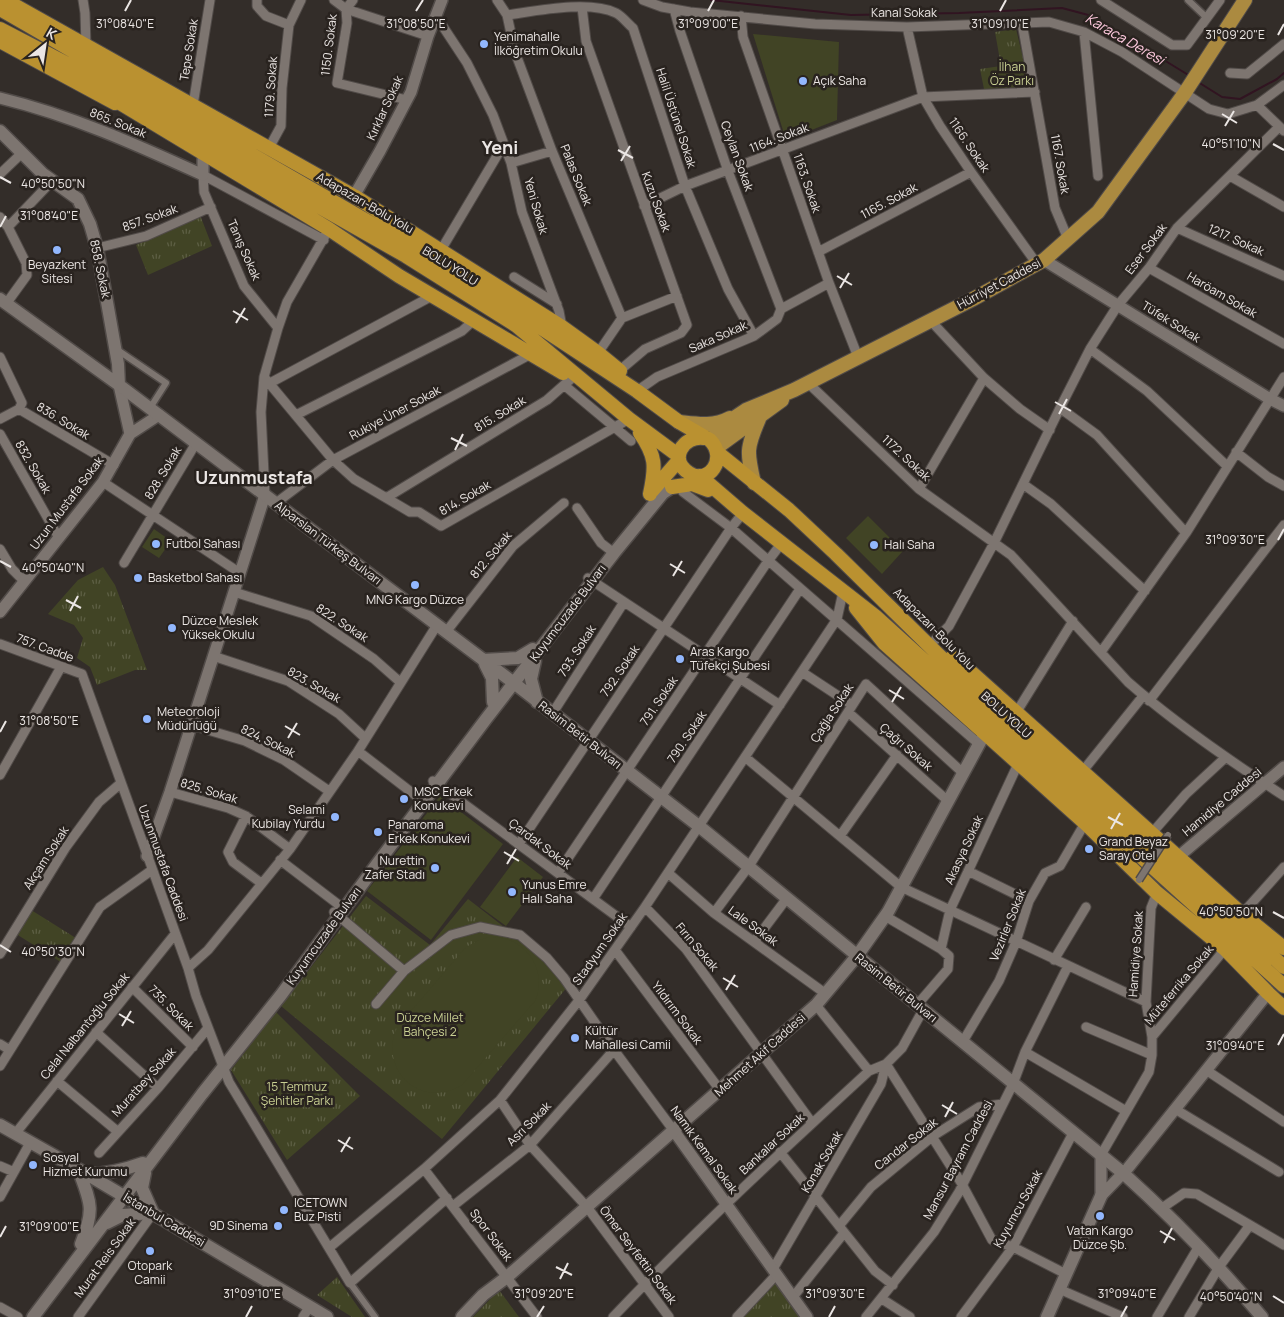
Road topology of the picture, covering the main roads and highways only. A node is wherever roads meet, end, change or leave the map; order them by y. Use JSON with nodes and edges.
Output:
{"nodes":[{"id":1,"x":5,"y":0,"type":"edge"},
{"id":2,"x":1245,"y":0,"type":"edge"},
{"id":3,"x":0,"y":9,"type":"edge"},
{"id":4,"x":0,"y":29,"type":"edge"},
{"id":5,"x":0,"y":41,"type":"edge"},
{"id":6,"x":57,"y":42,"type":"junction"},
{"id":7,"x":46,"y":52,"type":"junction"},
{"id":8,"x":147,"y":79,"type":"junction"},
{"id":9,"x":160,"y":128,"type":"junction"},
{"id":10,"x":0,"y":131,"type":"edge"},
{"id":11,"x":3,"y":302,"type":"edge"},
{"id":12,"x":119,"y":385,"type":"junction"},
{"id":13,"x":637,"y":390,"type":"junction"},
{"id":14,"x":794,"y":390,"type":"junction"},
{"id":15,"x":600,"y":394,"type":"junction"},
{"id":16,"x":746,"y":410,"type":"junction"},
{"id":17,"x":760,"y":417,"type":"junction"},
{"id":18,"x":631,"y":420,"type":"junction"},
{"id":19,"x":679,"y":422,"type":"junction"},
{"id":20,"x":712,"y":445,"type":"junction"},
{"id":21,"x":679,"y":458,"type":"junction"},
{"id":22,"x":694,"y":474,"type":"junction"},
{"id":23,"x":754,"y":483,"type":"junction"},
{"id":24,"x":678,"y":490,"type":"junction"},
{"id":25,"x":650,"y":494,"type":"junction"},
{"id":26,"x":723,"y":497,"type":"junction"},
{"id":27,"x":612,"y":551,"type":"junction"},
{"id":28,"x":836,"y":554,"type":"junction"},
{"id":29,"x":843,"y":592,"type":"junction"},
{"id":30,"x":534,"y":653,"type":"junction"},
{"id":31,"x":483,"y":660,"type":"junction"},
{"id":32,"x":512,"y":682,"type":"junction"},
{"id":33,"x":537,"y":702,"type":"junction"},
{"id":34,"x":495,"y":704,"type":"junction"},
{"id":35,"x":982,"y":739,"type":"junction"},
{"id":36,"x":1236,"y":916,"type":"junction"},
{"id":37,"x":1226,"y":942,"type":"junction"},
{"id":38,"x":1284,"y":948,"type":"edge"},
{"id":39,"x":857,"y":956,"type":"junction"},
{"id":40,"x":1284,"y":957,"type":"edge"},
{"id":41,"x":1284,"y":967,"type":"edge"},
{"id":42,"x":1284,"y":986,"type":"edge"},
{"id":43,"x":1284,"y":997,"type":"edge"},
{"id":44,"x":1284,"y":1008,"type":"edge"},
{"id":45,"x":0,"y":1125,"type":"edge"},
{"id":46,"x":144,"y":1167,"type":"junction"},
{"id":47,"x":83,"y":1171,"type":"junction"},
{"id":48,"x":123,"y":1195,"type":"junction"},
{"id":49,"x":1101,"y":1196,"type":"road end"},
{"id":50,"x":153,"y":1213,"type":"junction"},
{"id":51,"x":106,"y":1223,"type":"junction"},
{"id":52,"x":81,"y":1244,"type":"junction"},
{"id":53,"x":307,"y":1312,"type":"edge"},
{"id":54,"x":25,"y":1317,"type":"edge"},
{"id":55,"x":33,"y":1317,"type":"edge"},
{"id":56,"x":327,"y":1317,"type":"edge"},
{"id":57,"x":462,"y":1317,"type":"edge"},
{"id":58,"x":1048,"y":1317,"type":"edge"},
{"id":59,"x":1262,"y":1317,"type":"edge"}],
"edges":[{"from":1,"to":8,"type":"highway"},
{"from":2,"to":14,"type":"main road","name":"Hürriyet Caddesi"},
{"from":3,"to":6,"type":"highway","name":"Adapazarı-Bolu Yolu"},
{"from":4,"to":7,"type":"highway","name":"BOLU YOLU"},
{"from":5,"to":9,"type":"highway"},
{"from":6,"to":8,"type":"highway"},
{"from":6,"to":13,"type":"highway","name":"Adapazarı-Bolu Yolu"},
{"from":7,"to":9,"type":"highway"},
{"from":7,"to":15,"type":"highway","name":"BOLU YOLU"},
{"from":8,"to":13,"type":"highway"},
{"from":9,"to":15,"type":"highway"},
{"from":10,"to":12,"type":"main road","name":"858. Sokak"},
{"from":11,"to":12,"type":"main road","name":"Alparslan Türkeş Bulvarı"},
{"from":12,"to":31,"type":"main road","name":"Alparslan Türkeş Bulvarı"},
{"from":13,"to":19,"type":"highway","name":"Adapazarı-Bolu Yolu"},
{"from":14,"to":16,"type":"main road","name":"Hürriyet Caddesi"},
{"from":14,"to":17,"type":"main road","name":"Hürriyet Caddesi"},
{"from":15,"to":18,"type":"highway","name":"BOLU YOLU"},
{"from":16,"to":19,"type":"main road"},
{"from":16,"to":20,"type":"main road","name":"Hürriyet Caddesi"},
{"from":17,"to":20,"type":"main road","name":"Hürriyet Caddesi"},
{"from":17,"to":23,"type":"main road"},
{"from":18,"to":21,"type":"highway","name":"BOLU YOLU"},
{"from":18,"to":25,"type":"highway"},
{"from":19,"to":20,"type":"highway","name":"Adapazarı-Bolu Yolu"},
{"from":20,"to":21,"type":"highway"},
{"from":20,"to":22,"type":"highway"},
{"from":20,"to":23,"type":"highway","name":"Adapazarı-Bolu Yolu"},
{"from":21,"to":22,"type":"highway"},
{"from":21,"to":25,"type":"highway"},
{"from":22,"to":24,"type":"highway"},
{"from":22,"to":26,"type":"highway","name":"BOLU YOLU"},
{"from":23,"to":28,"type":"highway","name":"Adapazarı-Bolu Yolu"},
{"from":24,"to":26,"type":"highway"},
{"from":24,"to":27,"type":"main road","name":"Kuyumcuzade Bulvarı"},
{"from":25,"to":27,"type":"main road","name":"Kuyumcuzade Bulvarı"},
{"from":26,"to":29,"type":"highway","name":"BOLU YOLU"},
{"from":27,"to":30,"type":"main road","name":"Kuyumcuzade Bulvarı"},
{"from":28,"to":36,"type":"highway"},
{"from":28,"to":36,"type":"highway","name":"Adapazarı-Bolu Yolu"},
{"from":29,"to":35,"type":"highway"},
{"from":29,"to":37,"type":"highway","name":"BOLU YOLU"},
{"from":30,"to":31,"type":"main road"},
{"from":30,"to":32,"type":"main road","name":"Kuyumcuzade Bulvarı"},
{"from":30,"to":33,"type":"main road"},
{"from":31,"to":32,"type":"main road","name":"Alparslan Türkeş Bulvarı"},
{"from":31,"to":34,"type":"main road"},
{"from":32,"to":33,"type":"main road","name":"Rasim Betir Bulvarı"},
{"from":32,"to":34,"type":"main road","name":"Kuyumcuzade Bulvarı"},
{"from":33,"to":34,"type":"main road"},
{"from":33,"to":39,"type":"main road","name":"Rasim Betir Bulvarı"},
{"from":34,"to":46,"type":"main road","name":"Kuyumcuzade Bulvarı"},
{"from":35,"to":37,"type":"highway"},
{"from":35,"to":39,"type":"main road","name":"Mehmet Akif Caddesi"},
{"from":36,"to":38,"type":"highway"},
{"from":36,"to":40,"type":"highway"},
{"from":36,"to":41,"type":"highway","name":"Adapazarı-Bolu Yolu"},
{"from":37,"to":42,"type":"highway","name":"BOLU YOLU"},
{"from":37,"to":43,"type":"highway"},
{"from":37,"to":44,"type":"highway"},
{"from":39,"to":57,"type":"main road","name":"Mehmet Akif Caddesi"},
{"from":39,"to":59,"type":"main road","name":"Rasim Betir Bulvarı"},
{"from":45,"to":47,"type":"main road","name":"İstanbul Caddesi"},
{"from":46,"to":47,"type":"main road"},
{"from":46,"to":48,"type":"main road","name":"Kuyumcuzade Bulvarı"},
{"from":46,"to":50,"type":"main road"},
{"from":47,"to":48,"type":"main road","name":"İstanbul Caddesi"},
{"from":47,"to":52,"type":"main road"},
{"from":48,"to":50,"type":"main road","name":"İstanbul Caddesi"},
{"from":48,"to":51,"type":"main road","name":"Kuyumcuzade Bulvarı"},
{"from":48,"to":52,"type":"main road","name":"Kuyumcuzade Bulvarı"},
{"from":49,"to":58,"type":"main road"},
{"from":50,"to":51,"type":"main road"},
{"from":50,"to":53,"type":"main road","name":"İstanbul Caddesi"},
{"from":51,"to":55,"type":"main road","name":"Kuyumcuzade Bulvarı"},
{"from":52,"to":54,"type":"main road","name":"Kuyumcuzade Bulvarı"},
{"from":53,"to":56,"type":"main road","name":"İstanbul Caddesi"}]}
